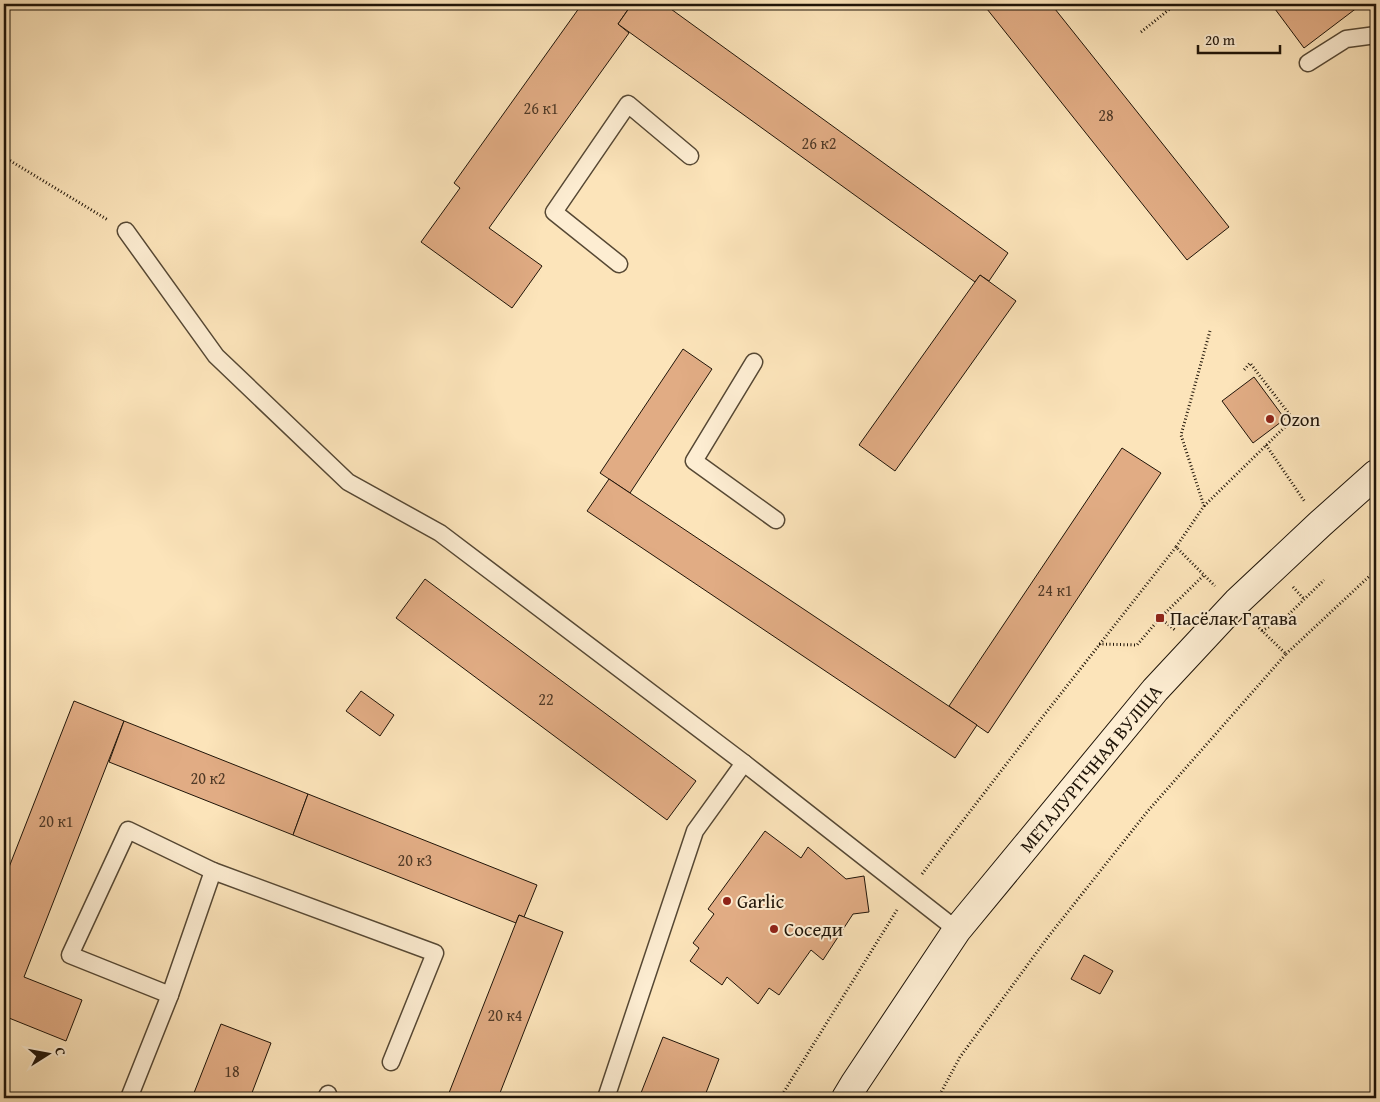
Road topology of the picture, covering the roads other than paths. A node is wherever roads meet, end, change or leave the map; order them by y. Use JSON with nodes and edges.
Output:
{"nodes":[{"id":1,"x":1376,"y":35,"type":"edge"},
{"id":2,"x":1308,"y":63,"type":"dead end"},
{"id":3,"x":690,"y":156,"type":"dead end"},
{"id":4,"x":126,"y":230,"type":"road end"},
{"id":5,"x":619,"y":264,"type":"dead end"},
{"id":6,"x":754,"y":362,"type":"dead end"},
{"id":7,"x":1376,"y":474,"type":"edge"},
{"id":8,"x":776,"y":520,"type":"dead end"},
{"id":9,"x":744,"y":763,"type":"junction"},
{"id":10,"x":213,"y":871,"type":"junction"},
{"id":11,"x":957,"y":930,"type":"junction"},
{"id":12,"x":170,"y":995,"type":"junction"},
{"id":13,"x":391,"y":1062,"type":"dead end"},
{"id":14,"x":129,"y":1098,"type":"edge"},
{"id":15,"x":606,"y":1098,"type":"edge"},
{"id":16,"x":846,"y":1098,"type":"edge"}],
"edges":[{"from":1,"to":2,"type":"lane"},
{"from":3,"to":5,"type":"lane"},
{"from":4,"to":9,"type":"lane"},
{"from":6,"to":8,"type":"lane"},
{"from":7,"to":11,"type":"street","name":"МЕТАЛУРГІЧНАЯ ВУЛІЦА"},
{"from":9,"to":11,"type":"lane"},
{"from":9,"to":15,"type":"lane"},
{"from":10,"to":12,"type":"lane"},
{"from":10,"to":12,"type":"lane"},
{"from":10,"to":13,"type":"lane"},
{"from":11,"to":16,"type":"street","name":"МЕТАЛУРГІЧНАЯ ВУЛІЦА"},
{"from":12,"to":14,"type":"lane"}]}
